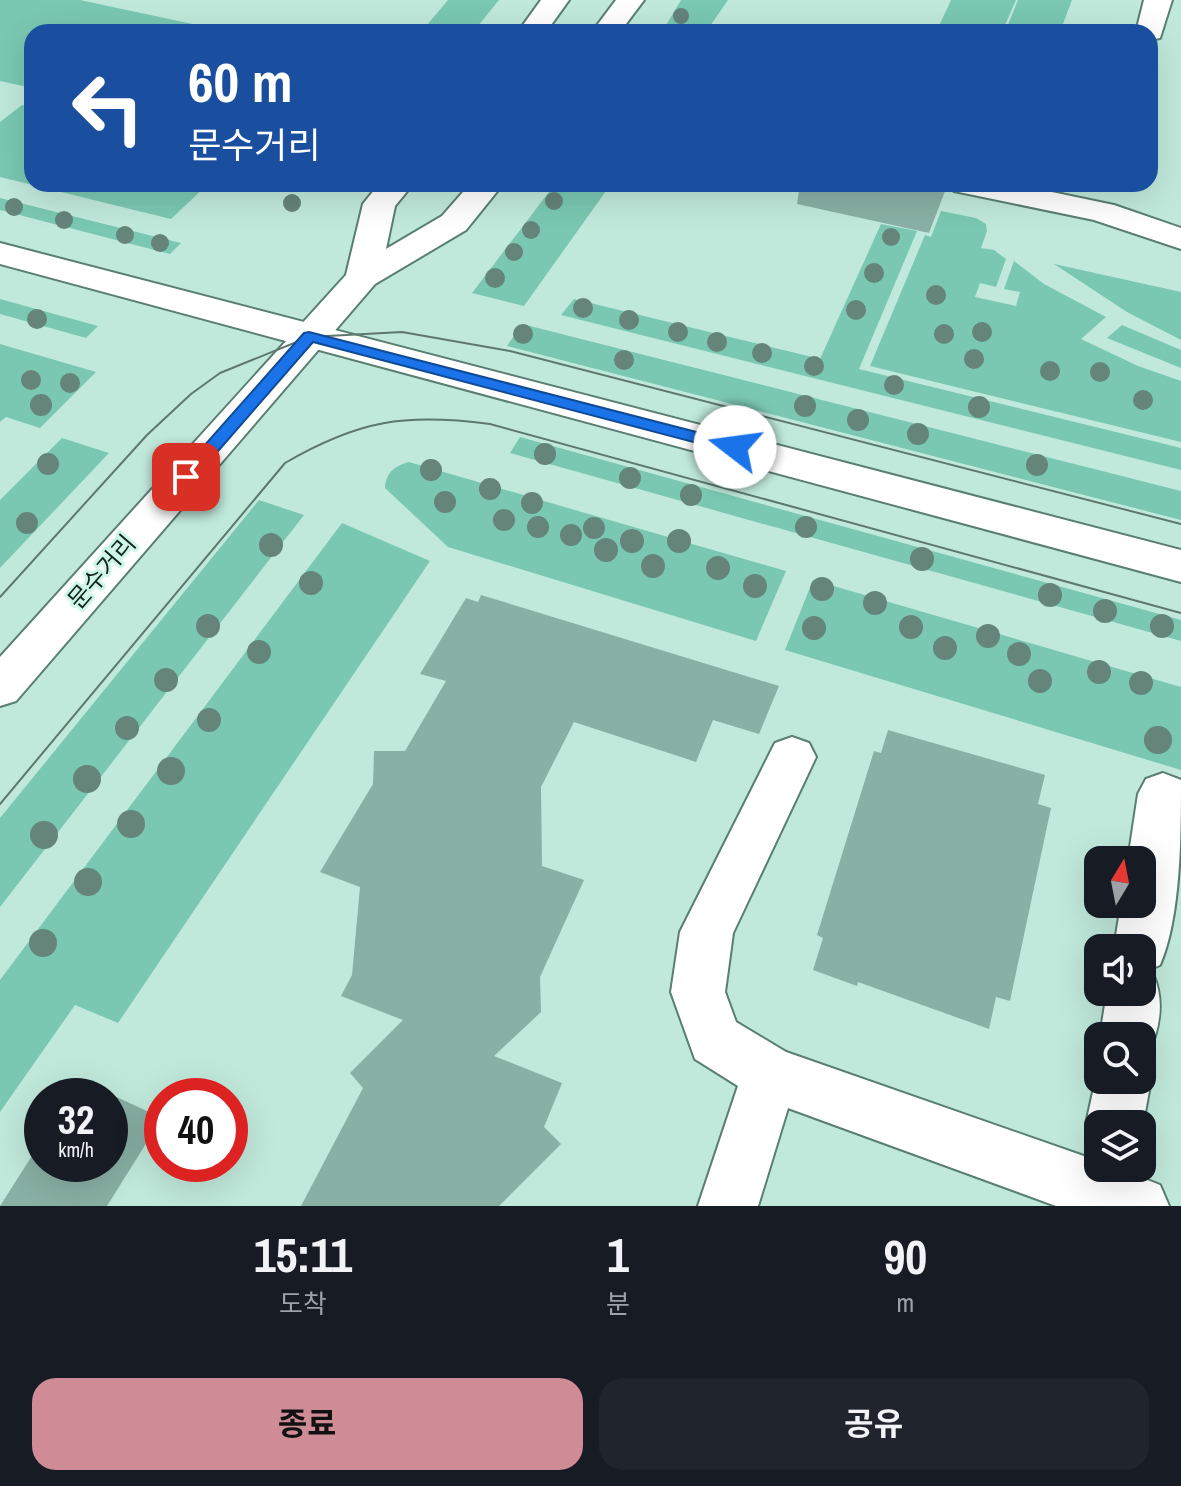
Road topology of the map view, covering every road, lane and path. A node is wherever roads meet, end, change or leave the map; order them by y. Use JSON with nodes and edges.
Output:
{"nodes":[{"id":1,"x":555,"y":0,"type":"edge"},
{"id":2,"x":630,"y":0,"type":"edge"},
{"id":3,"x":1158,"y":0,"type":"edge"},
{"id":4,"x":538,"y":24,"type":"edge"},
{"id":5,"x":612,"y":24,"type":"edge"},
{"id":6,"x":1152,"y":24,"type":"edge"},
{"id":7,"x":390,"y":192,"type":"edge"},
{"id":8,"x":480,"y":192,"type":"edge"},
{"id":9,"x":1046,"y":192,"type":"edge"},
{"id":10,"x":1106,"y":198,"type":"edge"},
{"id":11,"x":1181,"y":207,"type":"edge"},
{"id":12,"x":1181,"y":239,"type":"edge"},
{"id":13,"x":0,"y":253,"type":"edge"},
{"id":14,"x":363,"y":277,"type":"junction"},
{"id":15,"x":309,"y":337,"type":"junction"},
{"id":16,"x":1181,"y":566,"type":"edge"},
{"id":17,"x":0,"y":688,"type":"edge"},
{"id":18,"x":792,"y":757,"type":"dead end"},
{"id":19,"x":1163,"y":794,"type":"dead end"},
{"id":20,"x":1143,"y":934,"type":"edge"},
{"id":21,"x":770,"y":1074,"type":"junction"},
{"id":22,"x":1118,"y":1189,"type":"edge"},
{"id":23,"x":728,"y":1206,"type":"edge"}],
"edges":[{"from":1,"to":4,"type":"street"},
{"from":2,"to":5,"type":"street"},
{"from":3,"to":6,"type":"street"},
{"from":7,"to":14,"type":"street"},
{"from":8,"to":14,"type":"street"},
{"from":9,"to":10,"type":"street"},
{"from":10,"to":11,"type":"street"},
{"from":10,"to":12,"type":"street"},
{"from":13,"to":15,"type":"street"},
{"from":14,"to":15,"type":"street","name":"문수거리"},
{"from":15,"to":16,"type":"street"},
{"from":15,"to":17,"type":"street","name":"문수거리"},
{"from":18,"to":21,"type":"street"},
{"from":19,"to":20,"type":"street"},
{"from":21,"to":22,"type":"street"},
{"from":21,"to":23,"type":"street"}]}
